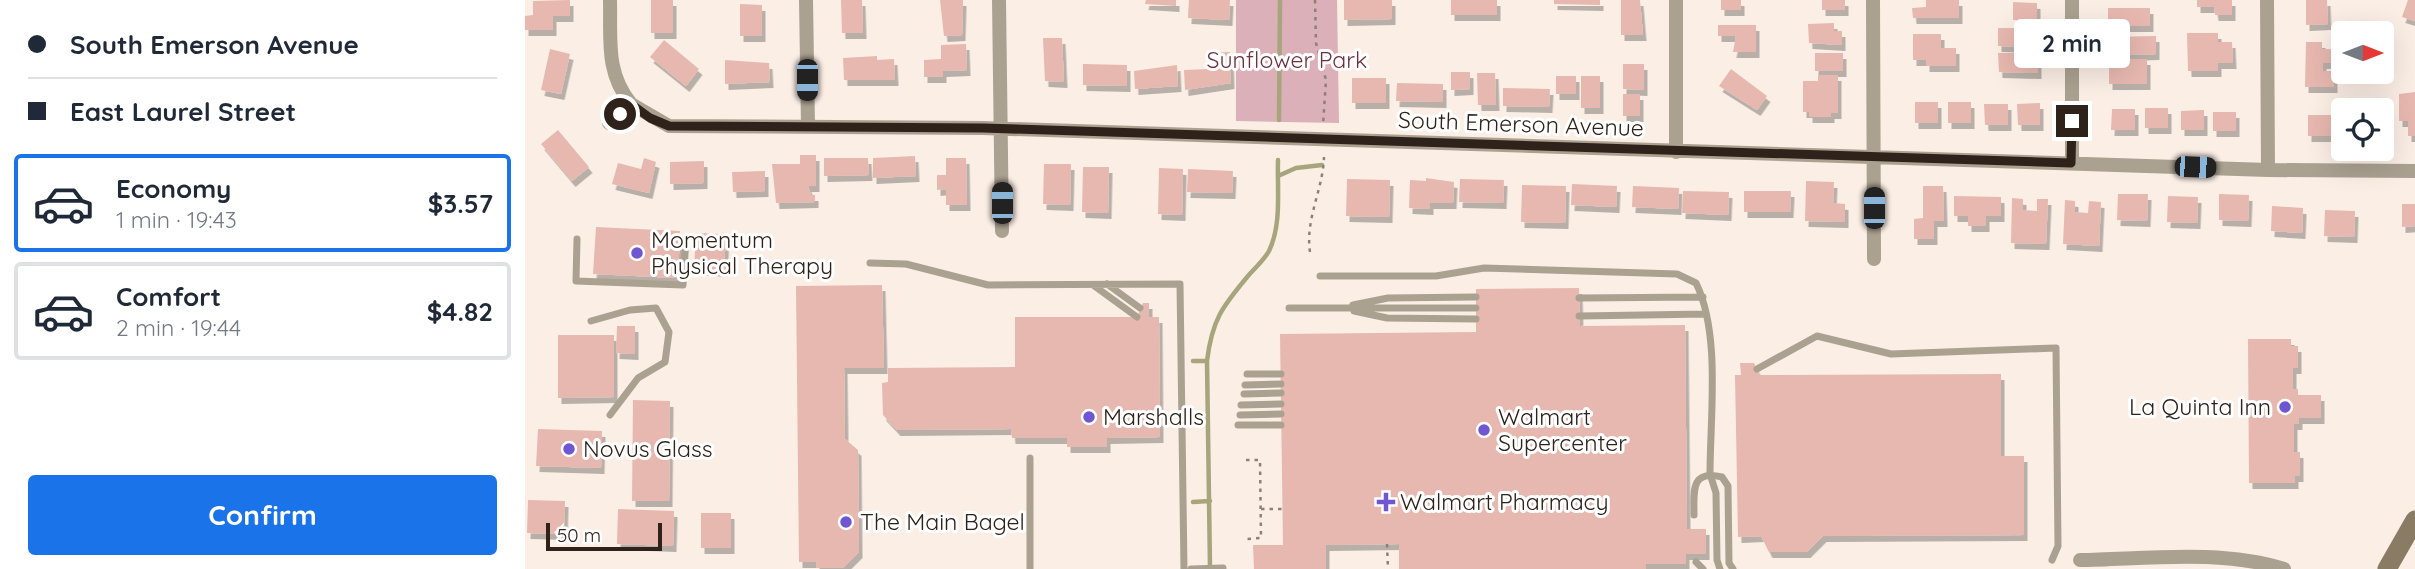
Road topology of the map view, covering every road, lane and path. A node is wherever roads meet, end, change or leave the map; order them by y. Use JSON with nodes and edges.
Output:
{"nodes":[{"id":1,"x":611,"y":0,"type":"edge"},
{"id":2,"x":806,"y":0,"type":"edge"},
{"id":3,"x":999,"y":0,"type":"edge"},
{"id":4,"x":1314,"y":0,"type":"edge"},
{"id":5,"x":1677,"y":0,"type":"edge"},
{"id":6,"x":1873,"y":0,"type":"edge"},
{"id":7,"x":2072,"y":0,"type":"edge"},
{"id":8,"x":2267,"y":0,"type":"edge"},
{"id":9,"x":631,"y":104,"type":"junction"},
{"id":10,"x":609,"y":123,"type":"dead end"},
{"id":11,"x":1323,"y":125,"type":"dead end"},
{"id":12,"x":808,"y":126,"type":"junction"},
{"id":13,"x":1001,"y":128,"type":"junction"},
{"id":14,"x":1677,"y":152,"type":"junction"},
{"id":15,"x":1324,"y":157,"type":"dead end"},
{"id":16,"x":1874,"y":157,"type":"junction"},
{"id":17,"x":2071,"y":163,"type":"junction"},
{"id":18,"x":2268,"y":170,"type":"junction"},
{"id":19,"x":2415,"y":171,"type":"edge"},
{"id":20,"x":1002,"y":231,"type":"dead end"},
{"id":21,"x":686,"y":238,"type":"dead end"},
{"id":22,"x":577,"y":239,"type":"dead end"},
{"id":23,"x":1310,"y":252,"type":"dead end"},
{"id":24,"x":1874,"y":259,"type":"dead end"},
{"id":25,"x":870,"y":263,"type":"dead end"},
{"id":26,"x":1320,"y":276,"type":"dead end"},
{"id":27,"x":1093,"y":284,"type":"junction"},
{"id":28,"x":1107,"y":284,"type":"junction"},
{"id":29,"x":1476,"y":297,"type":"dead end"},
{"id":30,"x":1703,"y":297,"type":"junction"},
{"id":31,"x":1579,"y":298,"type":"dead end"},
{"id":32,"x":1140,"y":308,"type":"dead end"},
{"id":33,"x":1289,"y":308,"type":"dead end"},
{"id":34,"x":1339,"y":308,"type":"junction"},
{"id":35,"x":1476,"y":308,"type":"dead end"},
{"id":36,"x":1706,"y":314,"type":"junction"},
{"id":37,"x":1579,"y":316,"type":"dead end"},
{"id":38,"x":1137,"y":317,"type":"dead end"},
{"id":39,"x":1476,"y":318,"type":"dead end"},
{"id":40,"x":591,"y":321,"type":"dead end"},
{"id":41,"x":1757,"y":369,"type":"dead end"},
{"id":42,"x":1247,"y":374,"type":"dead end"},
{"id":43,"x":1281,"y":374,"type":"dead end"},
{"id":44,"x":1281,"y":384,"type":"dead end"},
{"id":45,"x":1245,"y":385,"type":"dead end"},
{"id":46,"x":1281,"y":393,"type":"dead end"},
{"id":47,"x":1244,"y":394,"type":"dead end"},
{"id":48,"x":1281,"y":404,"type":"dead end"},
{"id":49,"x":1241,"y":405,"type":"dead end"},
{"id":50,"x":1281,"y":414,"type":"dead end"},
{"id":51,"x":610,"y":415,"type":"dead end"},
{"id":52,"x":1240,"y":415,"type":"dead end"},
{"id":53,"x":1238,"y":425,"type":"dead end"},
{"id":54,"x":1281,"y":425,"type":"dead end"},
{"id":55,"x":1030,"y":458,"type":"dead end"},
{"id":56,"x":1246,"y":460,"type":"dead end"},
{"id":57,"x":1710,"y":474,"type":"junction"},
{"id":58,"x":1261,"y":509,"type":"junction"},
{"id":59,"x":1282,"y":509,"type":"dead end"},
{"id":60,"x":1694,"y":515,"type":"dead end"},
{"id":61,"x":2415,"y":520,"type":"edge"},
{"id":62,"x":1246,"y":539,"type":"dead end"},
{"id":63,"x":1387,"y":544,"type":"dead end"},
{"id":64,"x":2052,"y":560,"type":"dead end"},
{"id":65,"x":2080,"y":560,"type":"dead end"},
{"id":66,"x":1696,"y":562,"type":"dead end"},
{"id":67,"x":1192,"y":568,"type":"edge"},
{"id":68,"x":1223,"y":568,"type":"edge"},
{"id":69,"x":1030,"y":569,"type":"edge"},
{"id":70,"x":1184,"y":569,"type":"edge"},
{"id":71,"x":1388,"y":569,"type":"edge"},
{"id":72,"x":1703,"y":569,"type":"edge"},
{"id":73,"x":1720,"y":569,"type":"edge"},
{"id":74,"x":1733,"y":569,"type":"edge"},
{"id":75,"x":2284,"y":569,"type":"edge"},
{"id":76,"x":2387,"y":569,"type":"edge"}],
"edges":[{"from":1,"to":9,"type":"street"},
{"from":2,"to":12,"type":"street"},
{"from":3,"to":13,"type":"street"},
{"from":4,"to":11,"type":"path"},
{"from":5,"to":14,"type":"street"},
{"from":6,"to":16,"type":"street"},
{"from":7,"to":17,"type":"street"},
{"from":8,"to":18,"type":"street"},
{"from":9,"to":10,"type":"street"},
{"from":9,"to":12,"type":"street","name":"South Emerson Avenue"},
{"from":12,"to":13,"type":"street","name":"South Emerson Avenue"},
{"from":13,"to":14,"type":"street","name":"South Emerson Avenue"},
{"from":13,"to":20,"type":"street"},
{"from":14,"to":16,"type":"street","name":"South Emerson Avenue"},
{"from":15,"to":23,"type":"path"},
{"from":16,"to":17,"type":"street","name":"South Emerson Avenue"},
{"from":16,"to":24,"type":"street"},
{"from":17,"to":18,"type":"street","name":"South Emerson Avenue"},
{"from":18,"to":19,"type":"street","name":"South Emerson Avenue"},
{"from":21,"to":22,"type":"lane"},
{"from":25,"to":27,"type":"lane"},
{"from":26,"to":30,"type":"lane"},
{"from":27,"to":28,"type":"lane"},
{"from":27,"to":38,"type":"lane"},
{"from":28,"to":32,"type":"lane"},
{"from":28,"to":70,"type":"lane"},
{"from":29,"to":34,"type":"lane"},
{"from":30,"to":31,"type":"lane"},
{"from":30,"to":36,"type":"lane"},
{"from":33,"to":34,"type":"lane"},
{"from":34,"to":35,"type":"lane"},
{"from":34,"to":39,"type":"lane"},
{"from":36,"to":37,"type":"lane"},
{"from":36,"to":57,"type":"lane"},
{"from":40,"to":51,"type":"lane"},
{"from":41,"to":64,"type":"lane"},
{"from":42,"to":43,"type":"lane"},
{"from":44,"to":45,"type":"lane"},
{"from":46,"to":47,"type":"lane"},
{"from":48,"to":49,"type":"lane"},
{"from":50,"to":52,"type":"lane"},
{"from":53,"to":54,"type":"lane"},
{"from":55,"to":69,"type":"lane"},
{"from":56,"to":58,"type":"path"},
{"from":57,"to":60,"type":"lane"},
{"from":57,"to":73,"type":"lane"},
{"from":57,"to":74,"type":"lane"},
{"from":58,"to":59,"type":"path"},
{"from":58,"to":62,"type":"path"},
{"from":61,"to":76,"type":"main road"},
{"from":63,"to":71,"type":"path"},
{"from":65,"to":75,"type":"street"},
{"from":66,"to":72,"type":"lane"},
{"from":67,"to":68,"type":"lane"}]}
